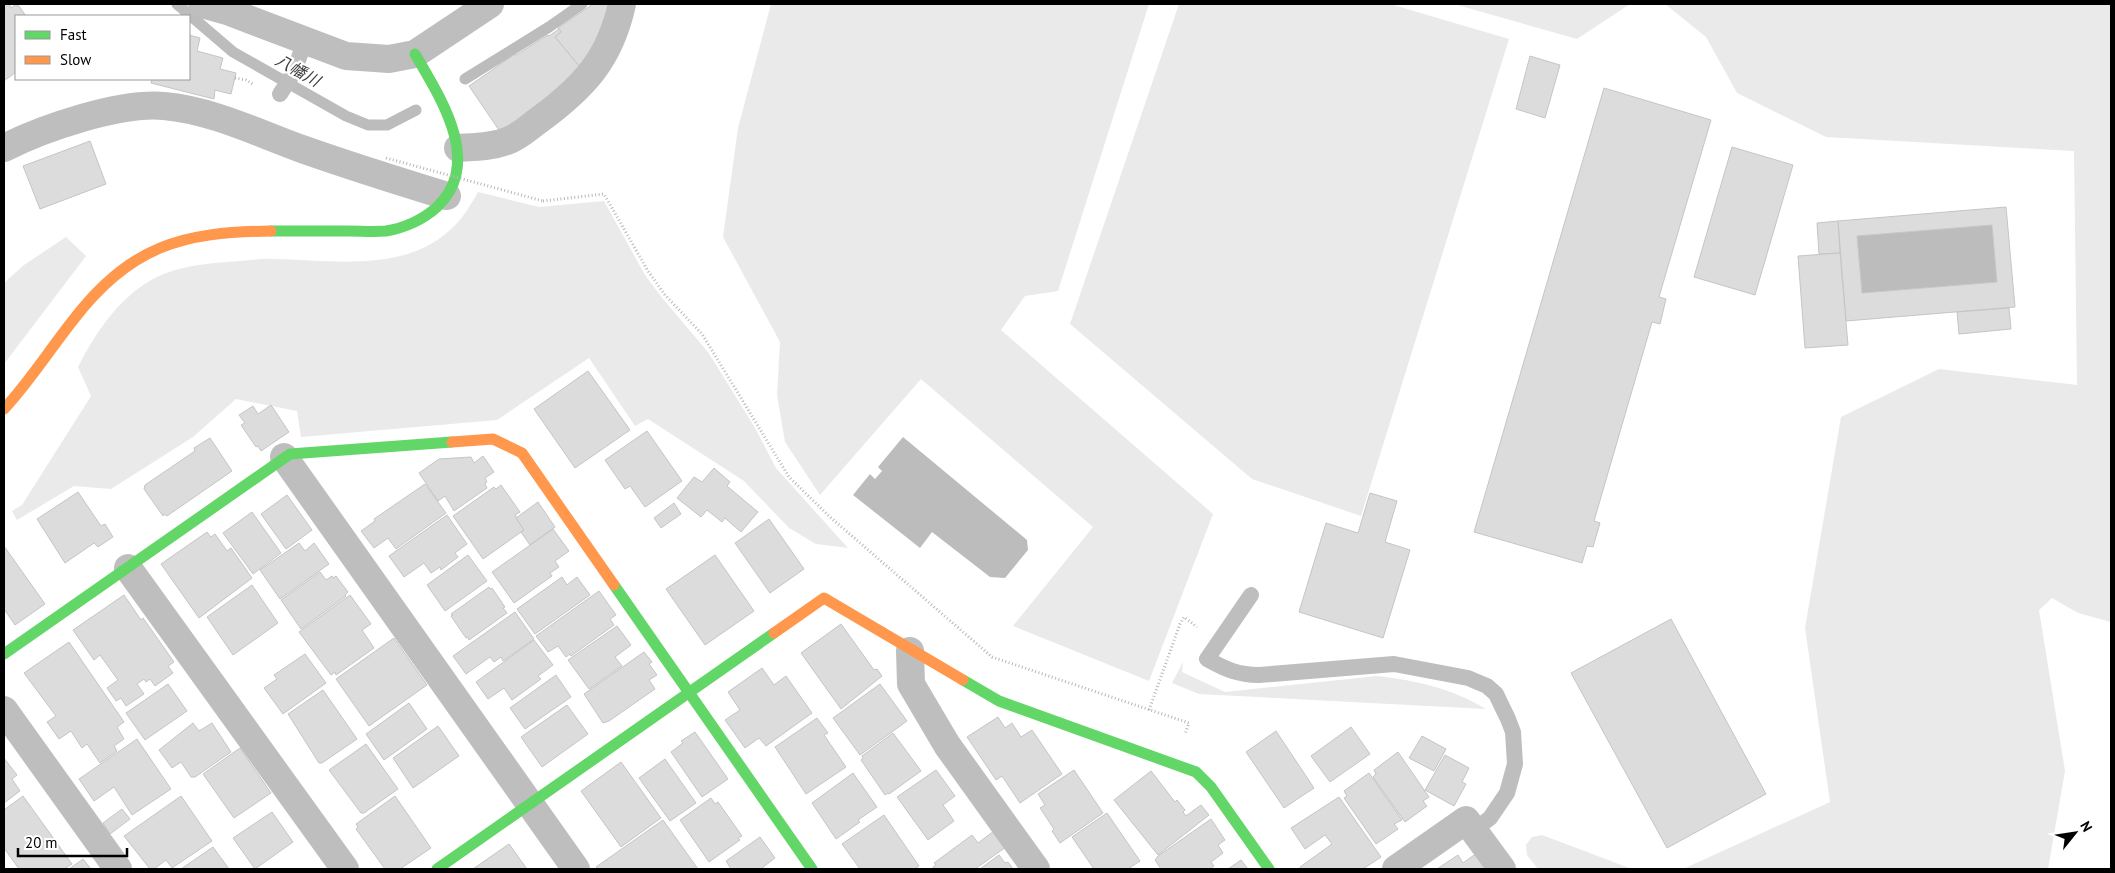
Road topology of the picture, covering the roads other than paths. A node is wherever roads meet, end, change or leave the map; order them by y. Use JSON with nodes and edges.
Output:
{"nodes":[{"id":1,"x":202,"y":4,"type":"edge"},
{"id":2,"x":490,"y":4,"type":"edge"},
{"id":3,"x":622,"y":4,"type":"edge"},
{"id":4,"x":305,"y":41,"type":"junction"},
{"id":5,"x":415,"y":54,"type":"junction"},
{"id":6,"x":280,"y":94,"type":"dead end"},
{"id":7,"x":4,"y":148,"type":"edge"},
{"id":8,"x":458,"y":148,"type":"junction"},
{"id":9,"x":446,"y":196,"type":"junction"},
{"id":10,"x":4,"y":409,"type":"edge"},
{"id":11,"x":284,"y":458,"type":"junction"},
{"id":12,"x":128,"y":568,"type":"junction"},
{"id":13,"x":1251,"y":595,"type":"dead end"},
{"id":14,"x":910,"y":651,"type":"junction"},
{"id":15,"x":4,"y":654,"type":"edge"},
{"id":16,"x":689,"y":692,"type":"junction"},
{"id":17,"x":4,"y":710,"type":"edge"},
{"id":18,"x":529,"y":803,"type":"junction"},
{"id":19,"x":1474,"y":831,"type":"junction"},
{"id":20,"x":118,"y":869,"type":"edge"},
{"id":21,"x":345,"y":869,"type":"edge"},
{"id":22,"x":437,"y":869,"type":"edge"},
{"id":23,"x":576,"y":869,"type":"edge"},
{"id":24,"x":812,"y":869,"type":"edge"},
{"id":25,"x":1036,"y":869,"type":"edge"},
{"id":26,"x":1269,"y":869,"type":"edge"},
{"id":27,"x":1396,"y":869,"type":"edge"},
{"id":28,"x":1502,"y":869,"type":"edge"}],
"edges":[{"from":1,"to":4,"type":"street"},
{"from":2,"to":5,"type":"street"},
{"from":3,"to":8,"type":"street"},
{"from":4,"to":5,"type":"street"},
{"from":4,"to":6,"type":"lane"},
{"from":5,"to":8,"type":"street"},
{"from":7,"to":9,"type":"street"},
{"from":8,"to":9,"type":"street"},
{"from":9,"to":10,"type":"street"},
{"from":11,"to":12,"type":"street"},
{"from":11,"to":16,"type":"street"},
{"from":11,"to":18,"type":"street"},
{"from":12,"to":15,"type":"street"},
{"from":12,"to":21,"type":"street"},
{"from":13,"to":19,"type":"lane"},
{"from":14,"to":16,"type":"street"},
{"from":14,"to":25,"type":"street"},
{"from":14,"to":26,"type":"street"},
{"from":16,"to":18,"type":"street"},
{"from":16,"to":24,"type":"street"},
{"from":17,"to":20,"type":"street"},
{"from":18,"to":22,"type":"street"},
{"from":18,"to":23,"type":"street"},
{"from":19,"to":27,"type":"street"},
{"from":19,"to":28,"type":"street"}]}
